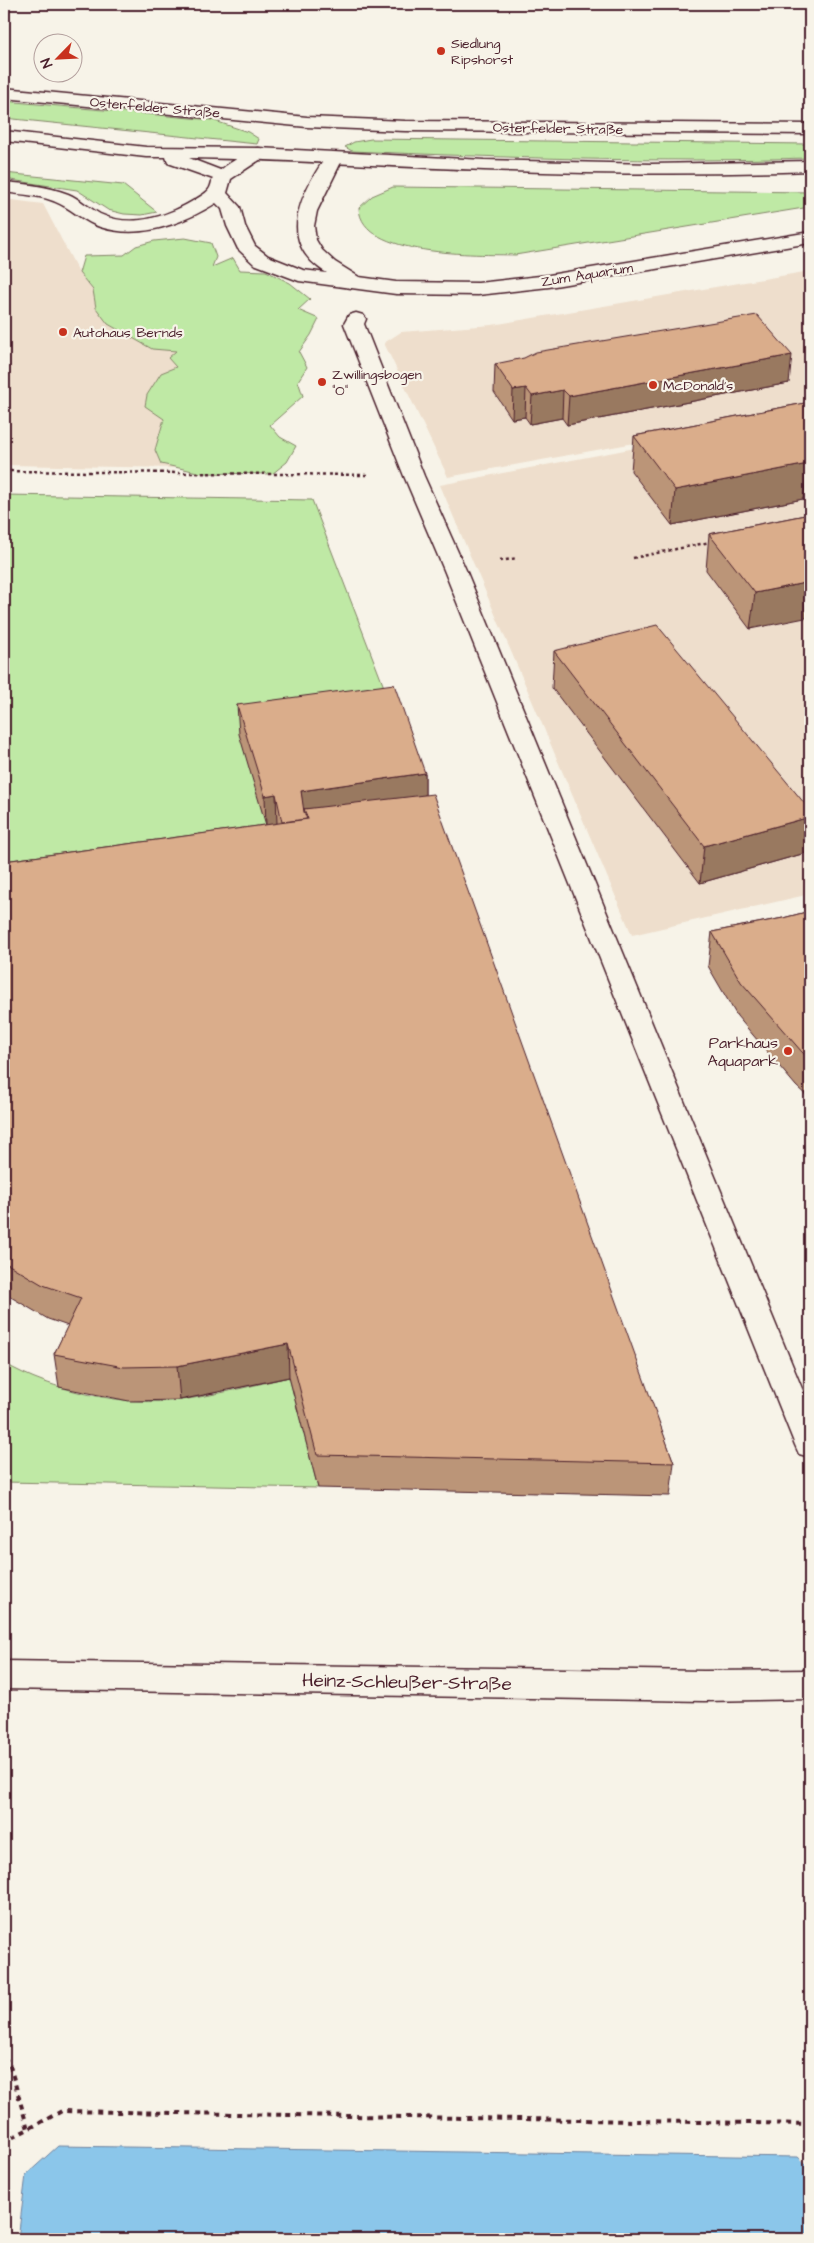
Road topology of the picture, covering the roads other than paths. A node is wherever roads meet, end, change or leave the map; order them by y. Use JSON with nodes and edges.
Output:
{"nodes":[{"id":1,"x":4,"y":93,"type":"edge"},
{"id":2,"x":306,"y":122,"type":"junction"},
{"id":3,"x":810,"y":129,"type":"edge"},
{"id":4,"x":4,"y":136,"type":"edge"},
{"id":5,"x":146,"y":152,"type":"junction"},
{"id":6,"x":258,"y":153,"type":"junction"},
{"id":7,"x":334,"y":158,"type":"junction"},
{"id":8,"x":810,"y":166,"type":"edge"},
{"id":9,"x":220,"y":185,"type":"junction"},
{"id":10,"x":4,"y":187,"type":"edge"},
{"id":11,"x":810,"y":238,"type":"edge"},
{"id":12,"x":362,"y":284,"type":"junction"},
{"id":13,"x":356,"y":319,"type":"dead end"},
{"id":14,"x":810,"y":1445,"type":"edge"},
{"id":15,"x":4,"y":1675,"type":"edge"},
{"id":16,"x":810,"y":1685,"type":"edge"}],
"edges":[{"from":1,"to":2,"type":"street","name":"Osterfelder Straße"},
{"from":2,"to":3,"type":"street","name":"Osterfelder Straße"},
{"from":2,"to":6,"type":"street"},
{"from":2,"to":7,"type":"street"},
{"from":4,"to":5,"type":"street"},
{"from":5,"to":6,"type":"street"},
{"from":5,"to":9,"type":"street"},
{"from":6,"to":7,"type":"street"},
{"from":6,"to":9,"type":"street"},
{"from":7,"to":8,"type":"street"},
{"from":7,"to":12,"type":"street","name":"Zum Aquarium"},
{"from":9,"to":10,"type":"street"},
{"from":9,"to":12,"type":"street","name":"Zum Aquarium"},
{"from":11,"to":12,"type":"street","name":"Zum Aquarium"},
{"from":13,"to":14,"type":"street"},
{"from":15,"to":16,"type":"street","name":"Heinz-Schleußer-Straße"}]}
